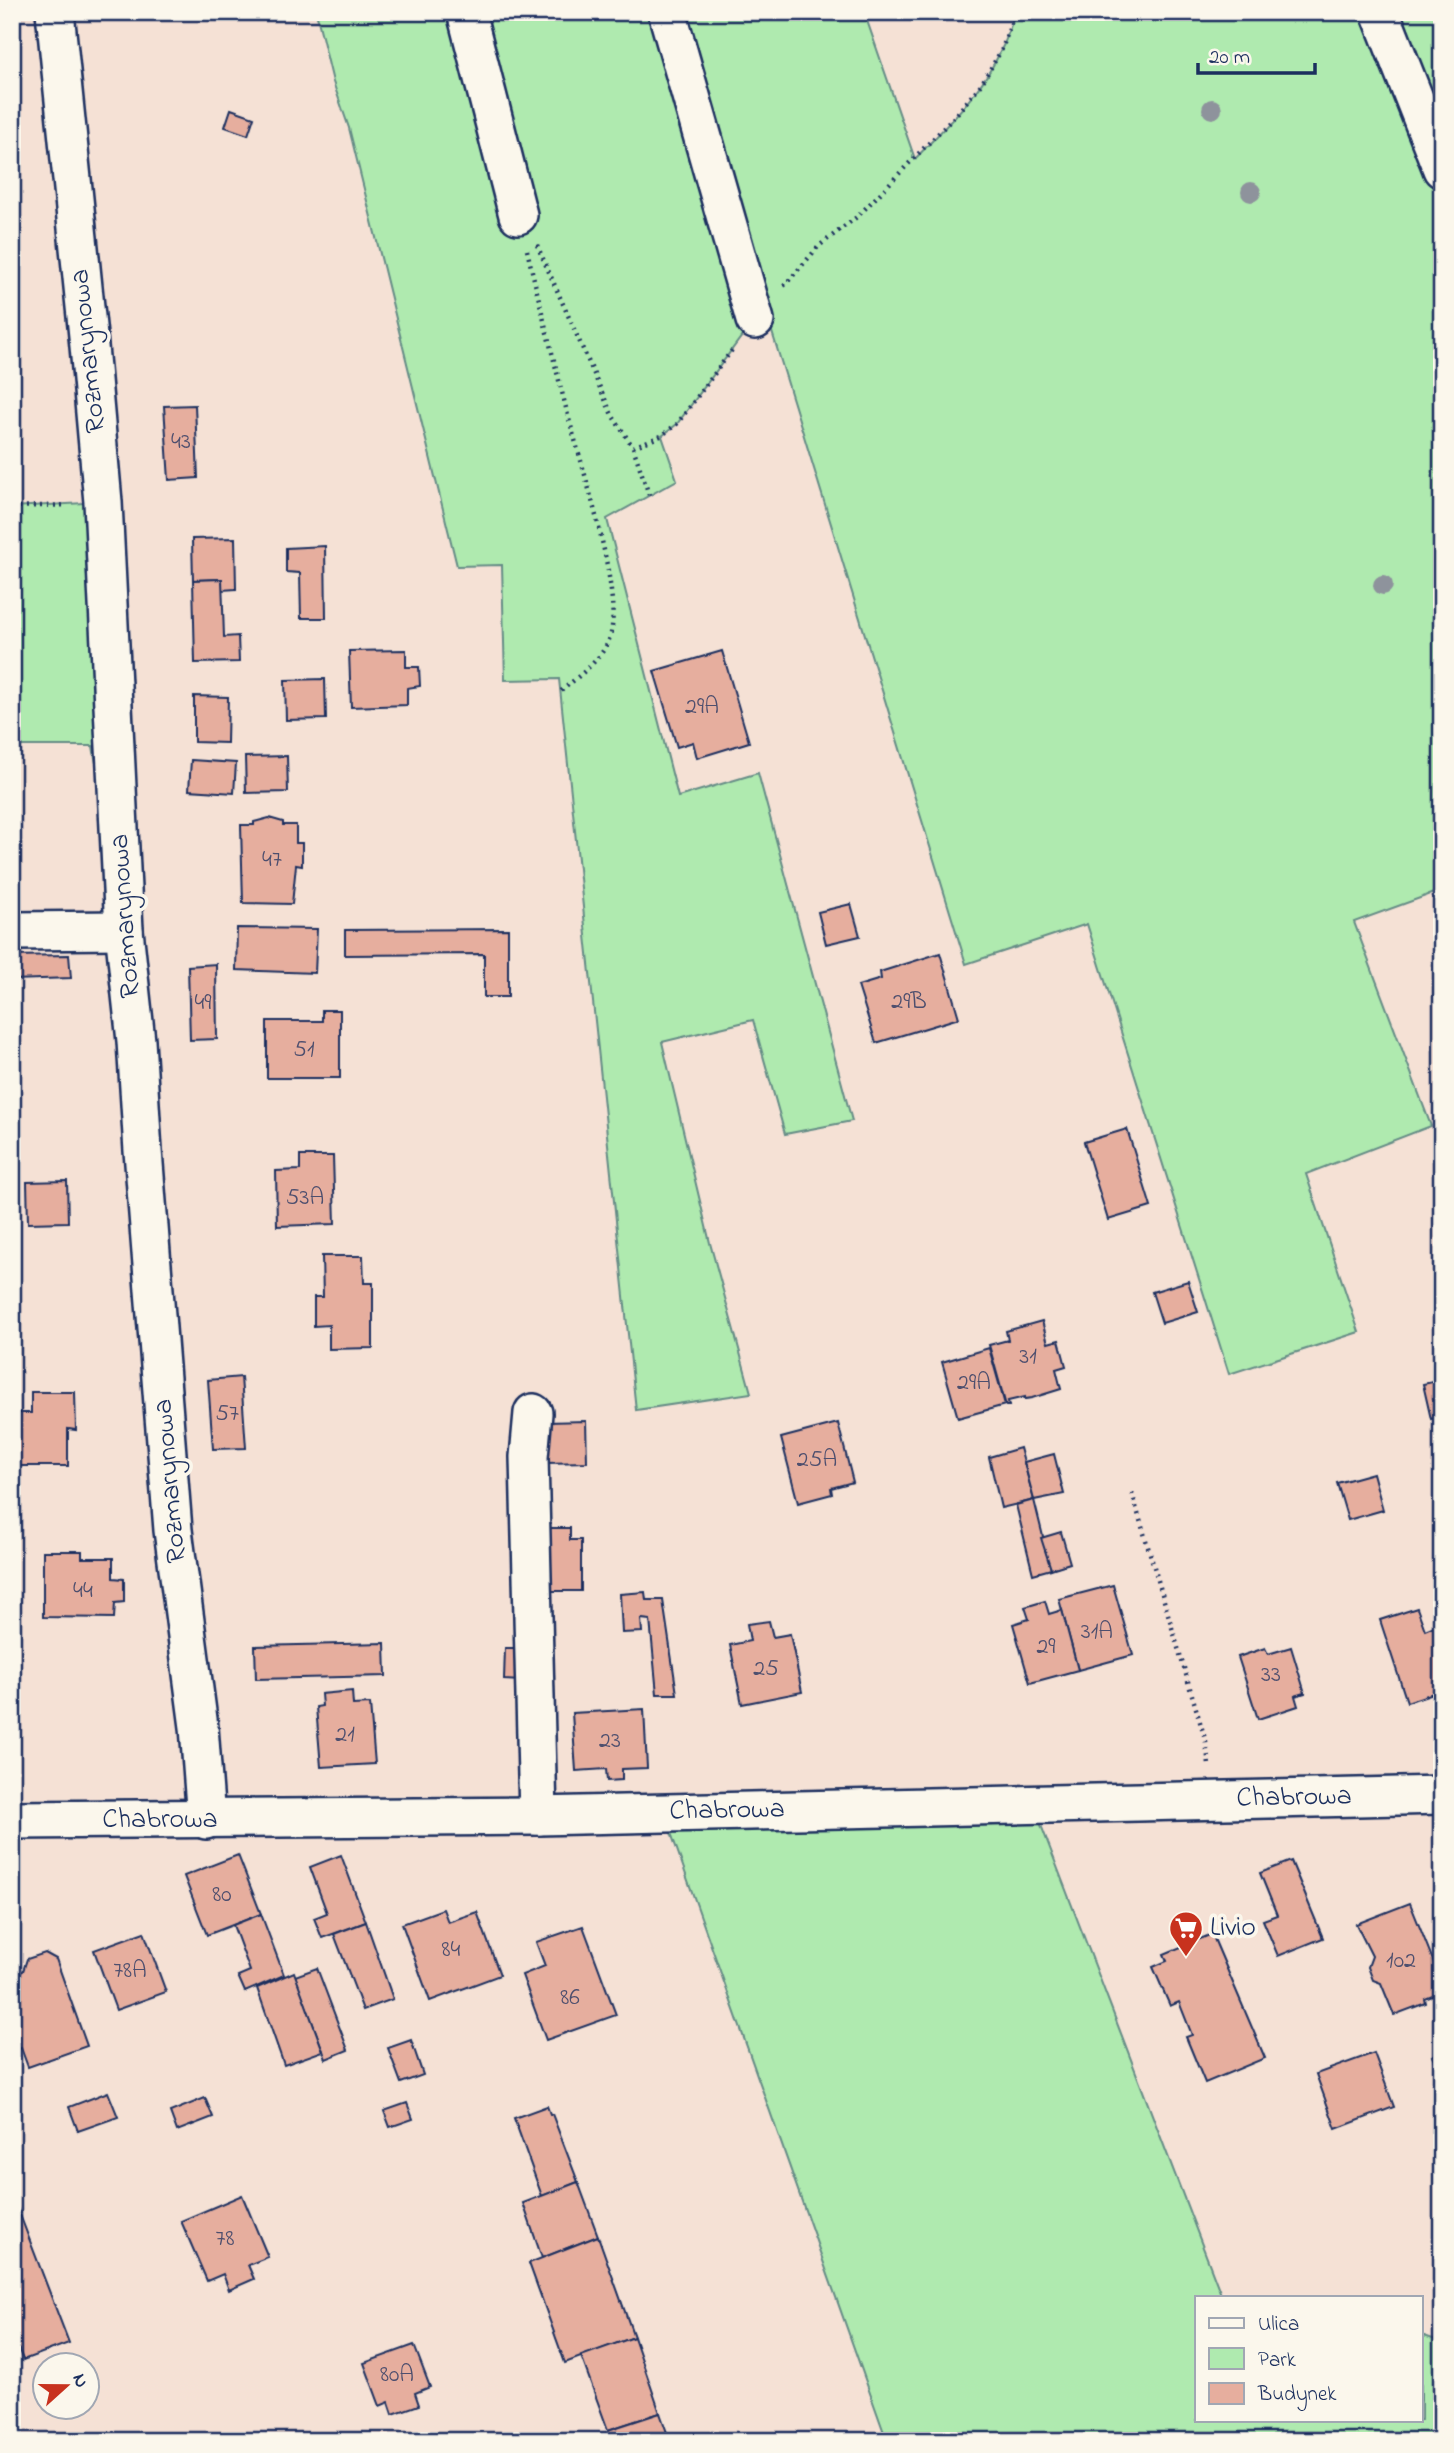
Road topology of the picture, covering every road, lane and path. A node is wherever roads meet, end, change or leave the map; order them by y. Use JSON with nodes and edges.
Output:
{"nodes":[{"id":1,"x":55,"y":12,"type":"edge"},
{"id":2,"x":466,"y":12,"type":"edge"},
{"id":3,"x":667,"y":12,"type":"edge"},
{"id":4,"x":1015,"y":12,"type":"edge"},
{"id":5,"x":1380,"y":12,"type":"edge"},
{"id":6,"x":1442,"y":169,"type":"edge"},
{"id":7,"x":518,"y":215,"type":"junction"},
{"id":8,"x":755,"y":320,"type":"junction"},
{"id":9,"x":633,"y":447,"type":"junction"},
{"id":10,"x":649,"y":495,"type":"dead end"},
{"id":11,"x":103,"y":502,"type":"junction"},
{"id":12,"x":12,"y":507,"type":"edge"},
{"id":13,"x":561,"y":692,"type":"dead end"},
{"id":14,"x":124,"y":930,"type":"junction"},
{"id":15,"x":12,"y":931,"type":"edge"},
{"id":16,"x":533,"y":1413,"type":"dead end"},
{"id":17,"x":1132,"y":1493,"type":"dead end"},
{"id":18,"x":1442,"y":1795,"type":"edge"},
{"id":19,"x":1209,"y":1800,"type":"junction"},
{"id":20,"x":538,"y":1816,"type":"junction"},
{"id":21,"x":12,"y":1820,"type":"edge"},
{"id":22,"x":206,"y":1820,"type":"junction"}],
"edges":[{"from":1,"to":11,"type":"street","name":"Rozmarynowa"},
{"from":2,"to":7,"type":"street"},
{"from":3,"to":8,"type":"street"},
{"from":4,"to":8,"type":"path"},
{"from":5,"to":6,"type":"street"},
{"from":7,"to":9,"type":"path"},
{"from":7,"to":13,"type":"path"},
{"from":8,"to":9,"type":"path"},
{"from":9,"to":10,"type":"path"},
{"from":11,"to":12,"type":"path"},
{"from":11,"to":14,"type":"street","name":"Rozmarynowa"},
{"from":14,"to":15,"type":"street"},
{"from":14,"to":22,"type":"street","name":"Rozmarynowa"},
{"from":16,"to":20,"type":"street"},
{"from":17,"to":19,"type":"path"},
{"from":18,"to":19,"type":"street","name":"Chabrowa"},
{"from":19,"to":20,"type":"street","name":"Chabrowa"},
{"from":20,"to":22,"type":"street","name":"Chabrowa"},
{"from":21,"to":22,"type":"street","name":"Chabrowa"}]}
